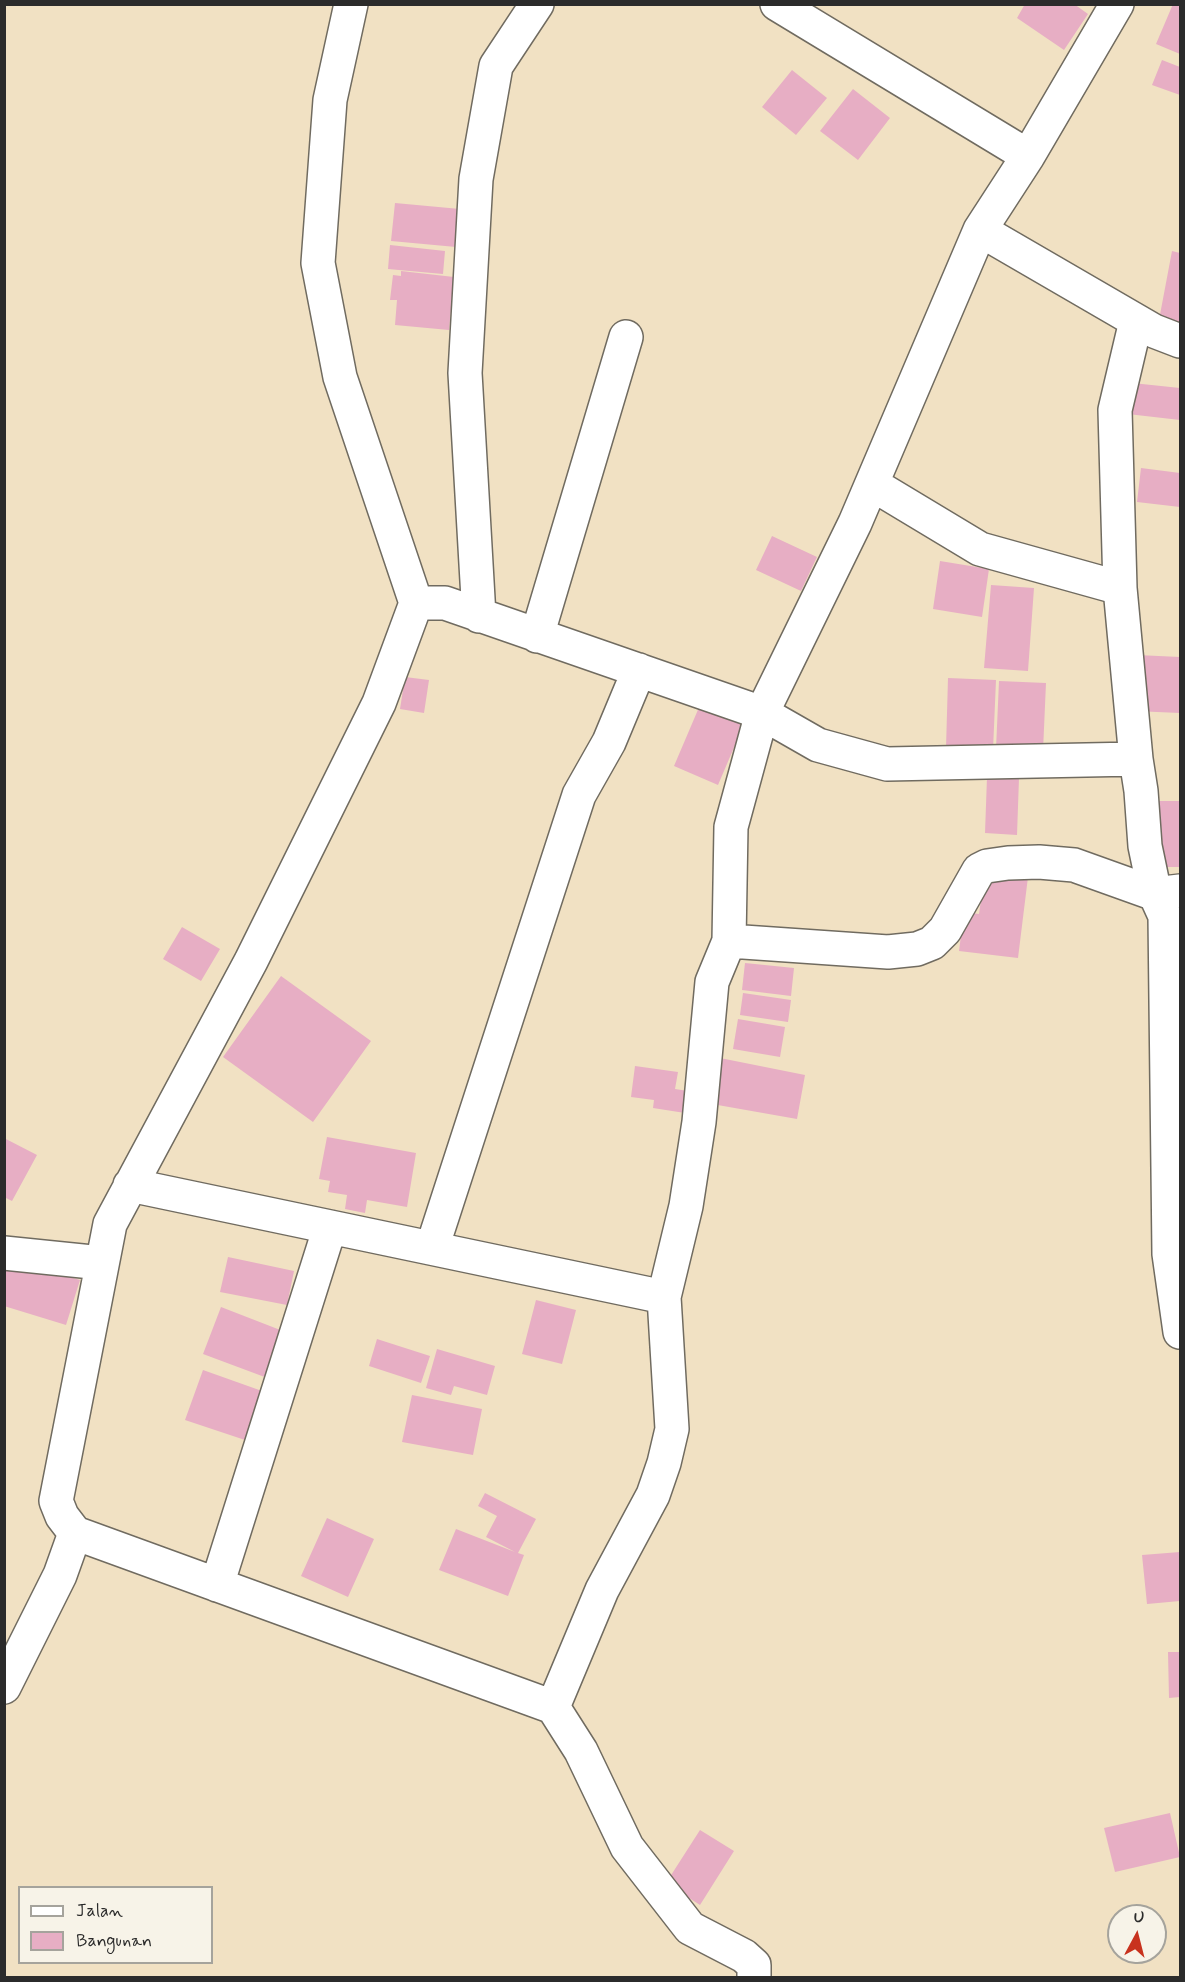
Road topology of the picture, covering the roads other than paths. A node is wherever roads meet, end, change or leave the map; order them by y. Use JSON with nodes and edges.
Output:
{"nodes":[{"id":1,"x":351,"y":4,"type":"edge"},
{"id":2,"x":537,"y":4,"type":"edge"},
{"id":3,"x":777,"y":4,"type":"edge"},
{"id":4,"x":1117,"y":4,"type":"edge"},
{"id":5,"x":1028,"y":156,"type":"junction"},
{"id":6,"x":980,"y":230,"type":"junction"},
{"id":7,"x":1136,"y":321,"type":"junction"},
{"id":8,"x":626,"y":337,"type":"dead end"},
{"id":9,"x":1180,"y":341,"type":"edge"},
{"id":10,"x":872,"y":484,"type":"junction"},
{"id":11,"x":1120,"y":588,"type":"junction"},
{"id":12,"x":416,"y":603,"type":"junction"},
{"id":13,"x":479,"y":616,"type":"junction"},
{"id":14,"x":537,"y":636,"type":"junction"},
{"id":15,"x":639,"y":670,"type":"junction"},
{"id":16,"x":762,"y":713,"type":"junction"},
{"id":17,"x":1136,"y":759,"type":"junction"},
{"id":18,"x":1168,"y":893,"type":"edge"},
{"id":19,"x":729,"y":941,"type":"junction"},
{"id":20,"x":130,"y":1185,"type":"junction"},
{"id":21,"x":330,"y":1227,"type":"junction"},
{"id":22,"x":432,"y":1248,"type":"junction"},
{"id":23,"x":4,"y":1253,"type":"edge"},
{"id":24,"x":1175,"y":1254,"type":"edge"},
{"id":25,"x":102,"y":1263,"type":"junction"},
{"id":26,"x":664,"y":1297,"type":"junction"},
{"id":27,"x":1180,"y":1332,"type":"edge"},
{"id":28,"x":75,"y":1533,"type":"junction"},
{"id":29,"x":217,"y":1585,"type":"junction"},
{"id":30,"x":4,"y":1687,"type":"edge"},
{"id":31,"x":553,"y":1707,"type":"junction"},
{"id":32,"x":754,"y":1977,"type":"edge"}],
"edges":[{"from":1,"to":12,"type":"street"},
{"from":2,"to":13,"type":"street"},
{"from":3,"to":5,"type":"street"},
{"from":4,"to":5,"type":"street"},
{"from":5,"to":6,"type":"street"},
{"from":6,"to":7,"type":"street"},
{"from":6,"to":10,"type":"street"},
{"from":7,"to":9,"type":"street"},
{"from":7,"to":11,"type":"street"},
{"from":8,"to":14,"type":"street"},
{"from":10,"to":11,"type":"street"},
{"from":10,"to":16,"type":"street"},
{"from":11,"to":17,"type":"street"},
{"from":12,"to":13,"type":"street"},
{"from":12,"to":20,"type":"street"},
{"from":13,"to":14,"type":"street"},
{"from":14,"to":15,"type":"street"},
{"from":15,"to":16,"type":"street"},
{"from":15,"to":22,"type":"street"},
{"from":16,"to":17,"type":"street"},
{"from":16,"to":19,"type":"street"},
{"from":17,"to":18,"type":"street"},
{"from":18,"to":19,"type":"street"},
{"from":18,"to":24,"type":"street"},
{"from":19,"to":26,"type":"street"},
{"from":20,"to":21,"type":"street"},
{"from":20,"to":25,"type":"street"},
{"from":21,"to":22,"type":"street"},
{"from":21,"to":29,"type":"street"},
{"from":22,"to":26,"type":"street"},
{"from":23,"to":25,"type":"street"},
{"from":24,"to":27,"type":"street"},
{"from":25,"to":28,"type":"street"},
{"from":26,"to":31,"type":"street"},
{"from":28,"to":29,"type":"street"},
{"from":28,"to":30,"type":"street"},
{"from":29,"to":31,"type":"street"},
{"from":31,"to":32,"type":"street"}]}
